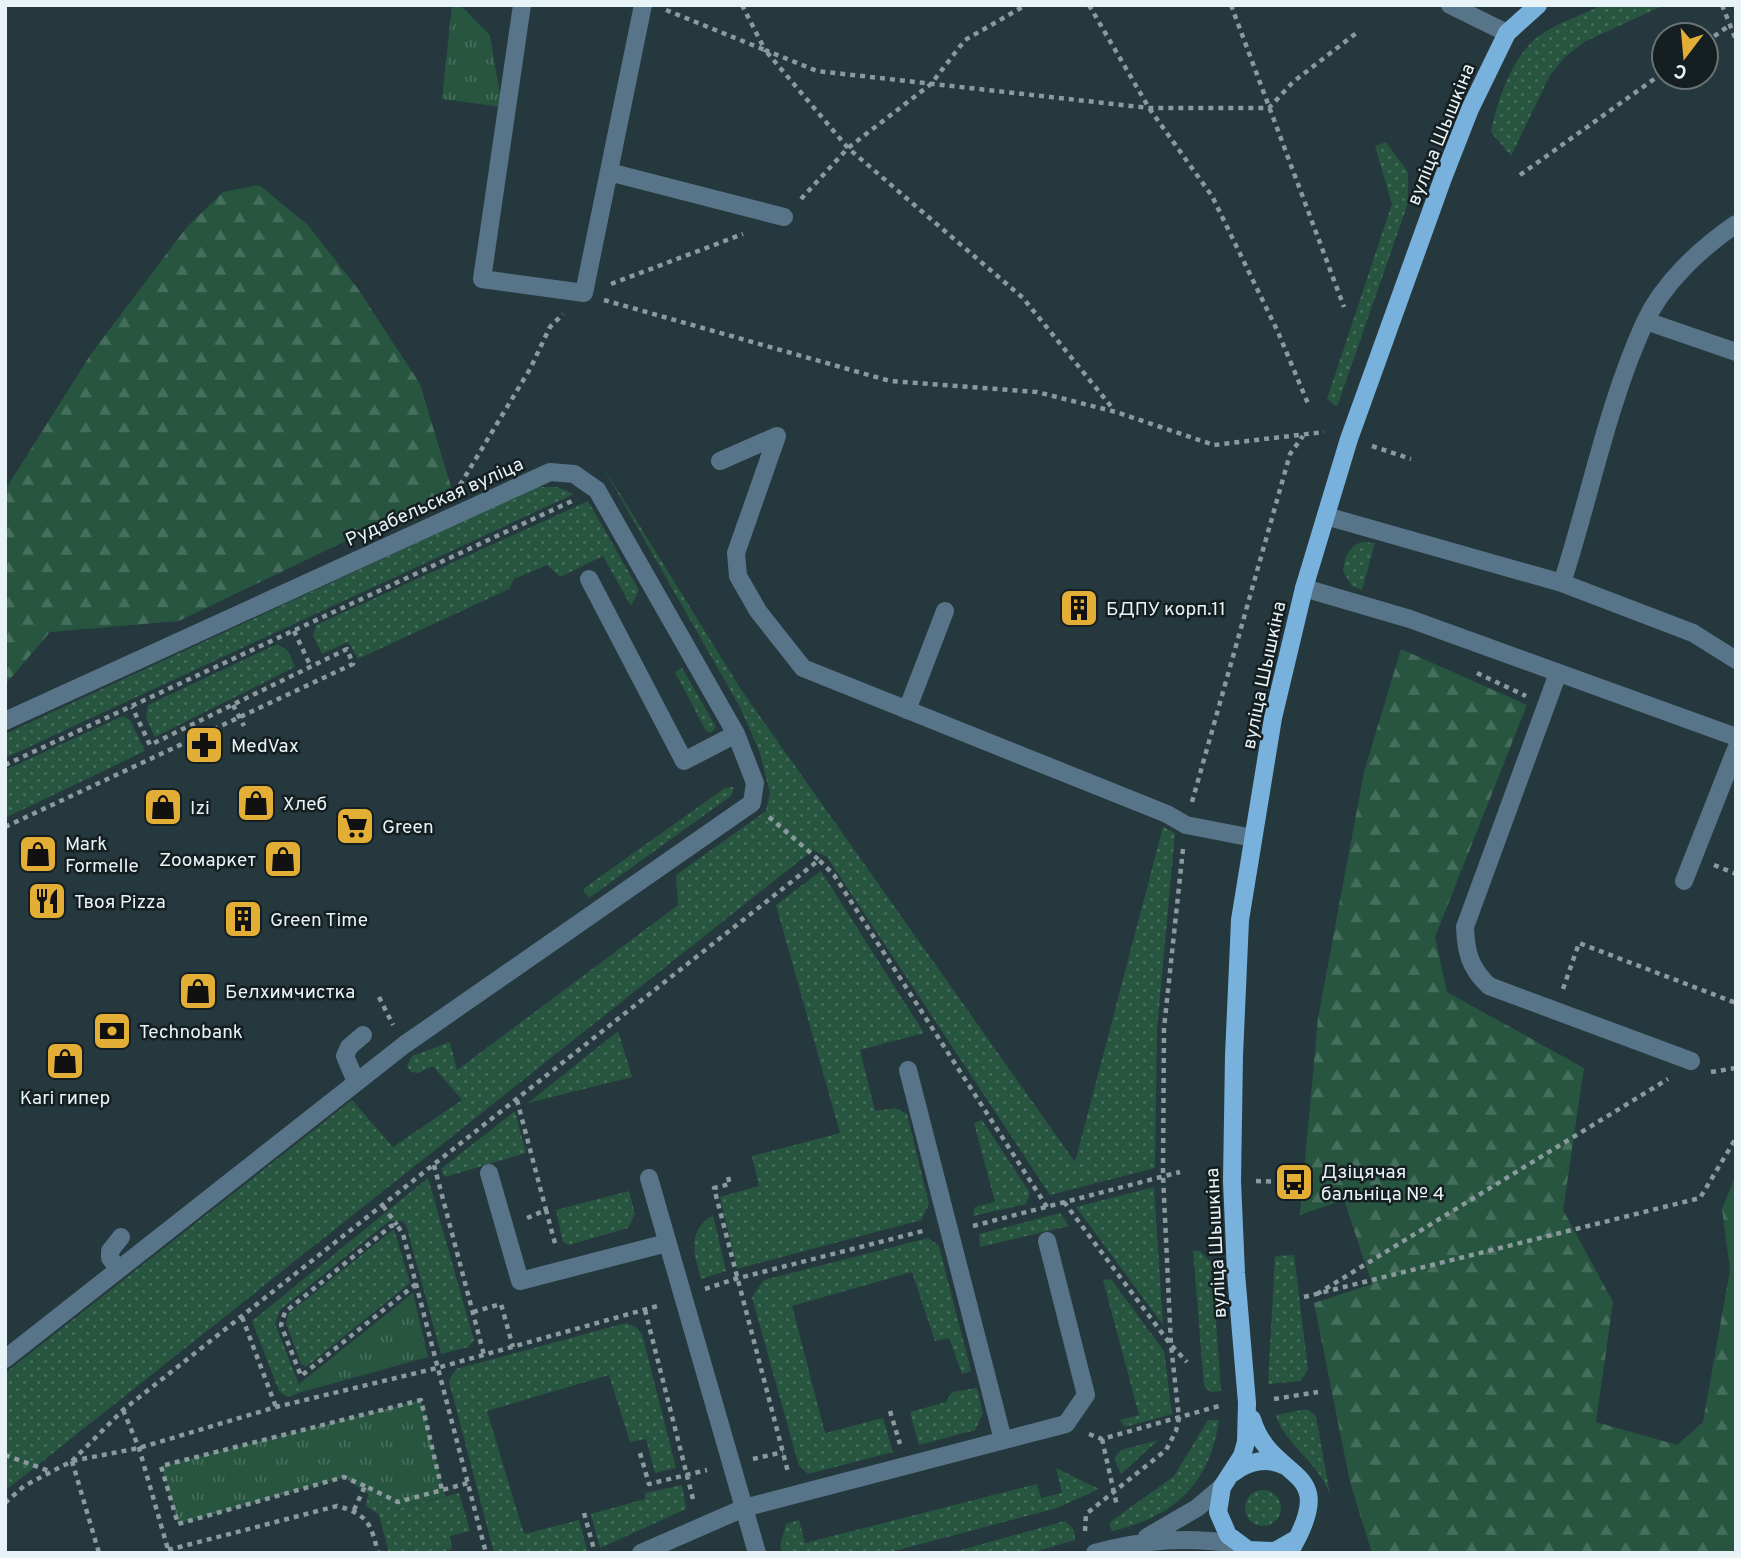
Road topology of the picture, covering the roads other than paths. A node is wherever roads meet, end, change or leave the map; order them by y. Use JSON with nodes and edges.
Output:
{"nodes":[{"id":1,"x":522,"y":5,"type":"edge"},
{"id":2,"x":642,"y":5,"type":"edge"},
{"id":3,"x":1450,"y":5,"type":"edge"},
{"id":4,"x":1538,"y":5,"type":"edge"},
{"id":5,"x":1507,"y":33,"type":"junction"},
{"id":6,"x":609,"y":172,"type":"junction"},
{"id":7,"x":784,"y":217,"type":"road end"},
{"id":8,"x":1736,"y":224,"type":"edge"},
{"id":9,"x":1646,"y":321,"type":"junction"},
{"id":10,"x":1736,"y":352,"type":"edge"},
{"id":11,"x":720,"y":461,"type":"dead end"},
{"id":12,"x":1326,"y":516,"type":"junction"},
{"id":13,"x":589,"y":579,"type":"dead end"},
{"id":14,"x":1562,"y":583,"type":"junction"},
{"id":15,"x":1304,"y":588,"type":"junction"},
{"id":16,"x":945,"y":611,"type":"dead end"},
{"id":17,"x":1736,"y":660,"type":"edge"},
{"id":18,"x":1558,"y":673,"type":"junction"},
{"id":19,"x":907,"y":710,"type":"junction"},
{"id":20,"x":5,"y":721,"type":"edge"},
{"id":21,"x":736,"y":734,"type":"junction"},
{"id":22,"x":1736,"y":737,"type":"edge"},
{"id":23,"x":1736,"y":749,"type":"edge"},
{"id":24,"x":1253,"y":838,"type":"junction"},
{"id":25,"x":1684,"y":881,"type":"dead end"},
{"id":26,"x":363,"y":1035,"type":"dead end"},
{"id":27,"x":1691,"y":1061,"type":"dead end"},
{"id":28,"x":908,"y":1070,"type":"dead end"},
{"id":29,"x":356,"y":1082,"type":"junction"},
{"id":30,"x":489,"y":1172,"type":"dead end"},
{"id":31,"x":649,"y":1178,"type":"dead end"},
{"id":32,"x":121,"y":1237,"type":"dead end"},
{"id":33,"x":1046,"y":1241,"type":"dead end"},
{"id":34,"x":667,"y":1243,"type":"junction"},
{"id":35,"x":118,"y":1268,"type":"junction"},
{"id":36,"x":5,"y":1359,"type":"edge"},
{"id":37,"x":1247,"y":1403,"type":"junction"},
{"id":38,"x":1003,"y":1440,"type":"junction"},
{"id":39,"x":1291,"y":1469,"type":"junction"},
{"id":40,"x":1226,"y":1481,"type":"junction"},
{"id":41,"x":744,"y":1508,"type":"junction"},
{"id":42,"x":1306,"y":1525,"type":"junction"},
{"id":43,"x":1130,"y":1545,"type":"junction"},
{"id":44,"x":1092,"y":1547,"type":"edge"},
{"id":45,"x":1246,"y":1549,"type":"edge"},
{"id":46,"x":641,"y":1553,"type":"edge"},
{"id":47,"x":757,"y":1553,"type":"edge"},
{"id":48,"x":1289,"y":1553,"type":"edge"}],
"edges":[{"from":1,"to":6,"type":"street"},
{"from":2,"to":6,"type":"street"},
{"from":3,"to":5,"type":"street"},
{"from":4,"to":5,"type":"main road","name":"вуліца Шышкіна"},
{"from":5,"to":12,"type":"main road","name":"вуліца Шышкіна"},
{"from":6,"to":7,"type":"street"},
{"from":8,"to":9,"type":"street"},
{"from":9,"to":10,"type":"street"},
{"from":9,"to":14,"type":"street"},
{"from":11,"to":19,"type":"street"},
{"from":12,"to":14,"type":"street"},
{"from":12,"to":15,"type":"main road","name":"вуліца Шышкіна"},
{"from":13,"to":21,"type":"street"},
{"from":14,"to":17,"type":"street"},
{"from":15,"to":18,"type":"street"},
{"from":15,"to":24,"type":"main road","name":"вуліца Шышкіна"},
{"from":16,"to":19,"type":"street"},
{"from":18,"to":22,"type":"street"},
{"from":18,"to":27,"type":"street"},
{"from":19,"to":24,"type":"street"},
{"from":20,"to":21,"type":"street","name":"Рудабельская вуліца"},
{"from":21,"to":29,"type":"street"},
{"from":23,"to":25,"type":"street"},
{"from":24,"to":37,"type":"main road","name":"вуліца Шышкіна"},
{"from":26,"to":29,"type":"street"},
{"from":28,"to":38,"type":"street"},
{"from":29,"to":35,"type":"street"},
{"from":30,"to":34,"type":"street"},
{"from":31,"to":34,"type":"street"},
{"from":32,"to":35,"type":"street"},
{"from":33,"to":38,"type":"street"},
{"from":34,"to":41,"type":"street"},
{"from":35,"to":36,"type":"street"},
{"from":37,"to":39,"type":"main road","name":"вуліца Шышкіна"},
{"from":37,"to":40,"type":"main road","name":"вуліца Шышкіна"},
{"from":38,"to":41,"type":"street"},
{"from":39,"to":40,"type":"main road"},
{"from":39,"to":42,"type":"main road","name":"вуліца Шышкіна"},
{"from":40,"to":43,"type":"street"},
{"from":40,"to":45,"type":"main road","name":"вуліца Шышкіна"},
{"from":41,"to":46,"type":"street"},
{"from":41,"to":47,"type":"street"},
{"from":42,"to":45,"type":"main road"},
{"from":42,"to":48,"type":"main road"},
{"from":43,"to":44,"type":"street"},
{"from":43,"to":45,"type":"street"}]}
